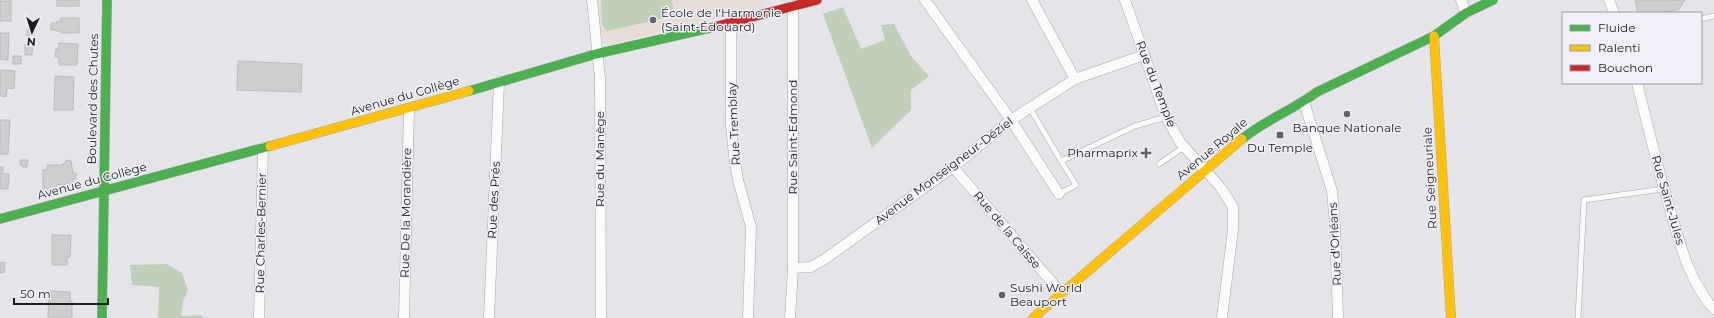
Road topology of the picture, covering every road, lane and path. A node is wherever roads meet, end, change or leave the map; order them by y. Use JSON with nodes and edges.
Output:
{"nodes":[{"id":1,"x":107,"y":0,"type":"edge"},
{"id":2,"x":592,"y":0,"type":"edge"},
{"id":3,"x":817,"y":0,"type":"edge"},
{"id":4,"x":925,"y":0,"type":"edge"},
{"id":5,"x":1032,"y":0,"type":"edge"},
{"id":6,"x":1125,"y":0,"type":"edge"},
{"id":7,"x":1460,"y":0,"type":"edge"},
{"id":8,"x":1493,"y":0,"type":"edge"},
{"id":9,"x":1609,"y":0,"type":"edge"},
{"id":10,"x":780,"y":5,"type":"edge"},
{"id":11,"x":793,"y":6,"type":"junction"},
{"id":12,"x":1614,"y":12,"type":"edge"},
{"id":13,"x":1466,"y":13,"type":"junction"},
{"id":14,"x":1714,"y":16,"type":"edge"},
{"id":15,"x":1702,"y":19,"type":"edge"},
{"id":16,"x":731,"y":23,"type":"junction"},
{"id":17,"x":1434,"y":36,"type":"junction"},
{"id":18,"x":596,"y":54,"type":"junction"},
{"id":19,"x":1144,"y":55,"type":"junction"},
{"id":20,"x":1074,"y":79,"type":"junction"},
{"id":21,"x":500,"y":82,"type":"junction"},
{"id":22,"x":1637,"y":84,"type":"edge"},
{"id":23,"x":1304,"y":102,"type":"junction"},
{"id":24,"x":409,"y":108,"type":"junction"},
{"id":25,"x":1030,"y":108,"type":"junction"},
{"id":26,"x":1166,"y":117,"type":"junction"},
{"id":27,"x":1011,"y":120,"type":"junction"},
{"id":28,"x":1184,"y":147,"type":"junction"},
{"id":29,"x":263,"y":148,"type":"junction"},
{"id":30,"x":1062,"y":161,"type":"junction"},
{"id":31,"x":1159,"y":164,"type":"dead end"},
{"id":32,"x":953,"y":167,"type":"junction"},
{"id":33,"x":1206,"y":170,"type":"junction"},
{"id":34,"x":1664,"y":189,"type":"junction"},
{"id":35,"x":104,"y":190,"type":"junction"},
{"id":36,"x":1059,"y":194,"type":"joint"},
{"id":37,"x":0,"y":219,"type":"edge"},
{"id":38,"x":793,"y":268,"type":"junction"},
{"id":39,"x":1062,"y":294,"type":"junction"},
{"id":40,"x":1714,"y":310,"type":"edge"},
{"id":41,"x":102,"y":318,"type":"edge"},
{"id":42,"x":259,"y":318,"type":"edge"},
{"id":43,"x":404,"y":318,"type":"edge"},
{"id":44,"x":489,"y":318,"type":"edge"},
{"id":45,"x":601,"y":318,"type":"edge"},
{"id":46,"x":748,"y":318,"type":"edge"},
{"id":47,"x":790,"y":318,"type":"edge"},
{"id":48,"x":1033,"y":318,"type":"edge"},
{"id":49,"x":1222,"y":318,"type":"edge"},
{"id":50,"x":1338,"y":318,"type":"edge"},
{"id":51,"x":1450,"y":318,"type":"edge"},
{"id":52,"x":1578,"y":318,"type":"edge"}],
"edges":[{"from":1,"to":35,"type":"street","name":"Boulevard des Chutes"},
{"from":2,"to":18,"type":"street","name":"Rue du Manège"},
{"from":3,"to":11,"type":"street","name":"Avenue du Collège"},
{"from":4,"to":27,"type":"street"},
{"from":5,"to":20,"type":"street"},
{"from":6,"to":19,"type":"street","name":"Rue du Temple"},
{"from":7,"to":13,"type":"street"},
{"from":8,"to":13,"type":"street","name":"Avenue Royale"},
{"from":9,"to":12,"type":"street"},
{"from":10,"to":11,"type":"street","name":"Avenue du Collège"},
{"from":10,"to":16,"type":"street","name":"Avenue du Collège"},
{"from":11,"to":38,"type":"street","name":"Rue Saint-Edmond"},
{"from":13,"to":17,"type":"street","name":"Avenue Royale"},
{"from":14,"to":15,"type":"lane"},
{"from":16,"to":18,"type":"street","name":"Avenue du Collège"},
{"from":16,"to":46,"type":"street","name":"Rue Tremblay"},
{"from":17,"to":23,"type":"street","name":"Avenue Royale"},
{"from":17,"to":51,"type":"street","name":"Rue Seigneuriale"},
{"from":18,"to":21,"type":"street","name":"Avenue du Collège"},
{"from":18,"to":45,"type":"street","name":"Rue du Manège"},
{"from":19,"to":20,"type":"street","name":"Avenue Monseigneur-Déziel"},
{"from":19,"to":26,"type":"street","name":"Rue du Temple"},
{"from":20,"to":25,"type":"street","name":"Avenue Monseigneur-Déziel"},
{"from":21,"to":24,"type":"street","name":"Avenue du Collège"},
{"from":21,"to":44,"type":"street","name":"Rue des Prés"},
{"from":22,"to":34,"type":"street","name":"Rue Saint-Jules"},
{"from":23,"to":33,"type":"street","name":"Avenue Royale"},
{"from":23,"to":50,"type":"street","name":"Rue d'Orléans"},
{"from":24,"to":29,"type":"street","name":"Avenue du Collège"},
{"from":24,"to":43,"type":"street","name":"Rue De la Morandière"},
{"from":25,"to":27,"type":"street","name":"Avenue Monseigneur-Déziel"},
{"from":25,"to":30,"type":"lane"},
{"from":26,"to":28,"type":"street","name":"Rue du Temple"},
{"from":26,"to":30,"type":"lane"},
{"from":27,"to":32,"type":"street","name":"Avenue Monseigneur-Déziel"},
{"from":27,"to":36,"type":"street"},
{"from":28,"to":31,"type":"lane"},
{"from":28,"to":33,"type":"street","name":"Rue du Temple"},
{"from":29,"to":35,"type":"street","name":"Avenue du Collège"},
{"from":29,"to":42,"type":"street","name":"Rue Charles-Bernier"},
{"from":30,"to":36,"type":"lane"},
{"from":32,"to":38,"type":"street","name":"Avenue Monseigneur-Déziel"},
{"from":32,"to":39,"type":"street","name":"Rue de la Caisse"},
{"from":33,"to":39,"type":"street","name":"Avenue Royale"},
{"from":33,"to":49,"type":"street","name":"Rue du Temple"},
{"from":34,"to":40,"type":"street","name":"Rue Saint-Jules"},
{"from":34,"to":52,"type":"lane"},
{"from":35,"to":37,"type":"street","name":"Avenue du Collège"},
{"from":35,"to":41,"type":"street","name":"Boulevard des Chutes"},
{"from":38,"to":47,"type":"street"},
{"from":39,"to":48,"type":"street","name":"Avenue Royale"}]}
